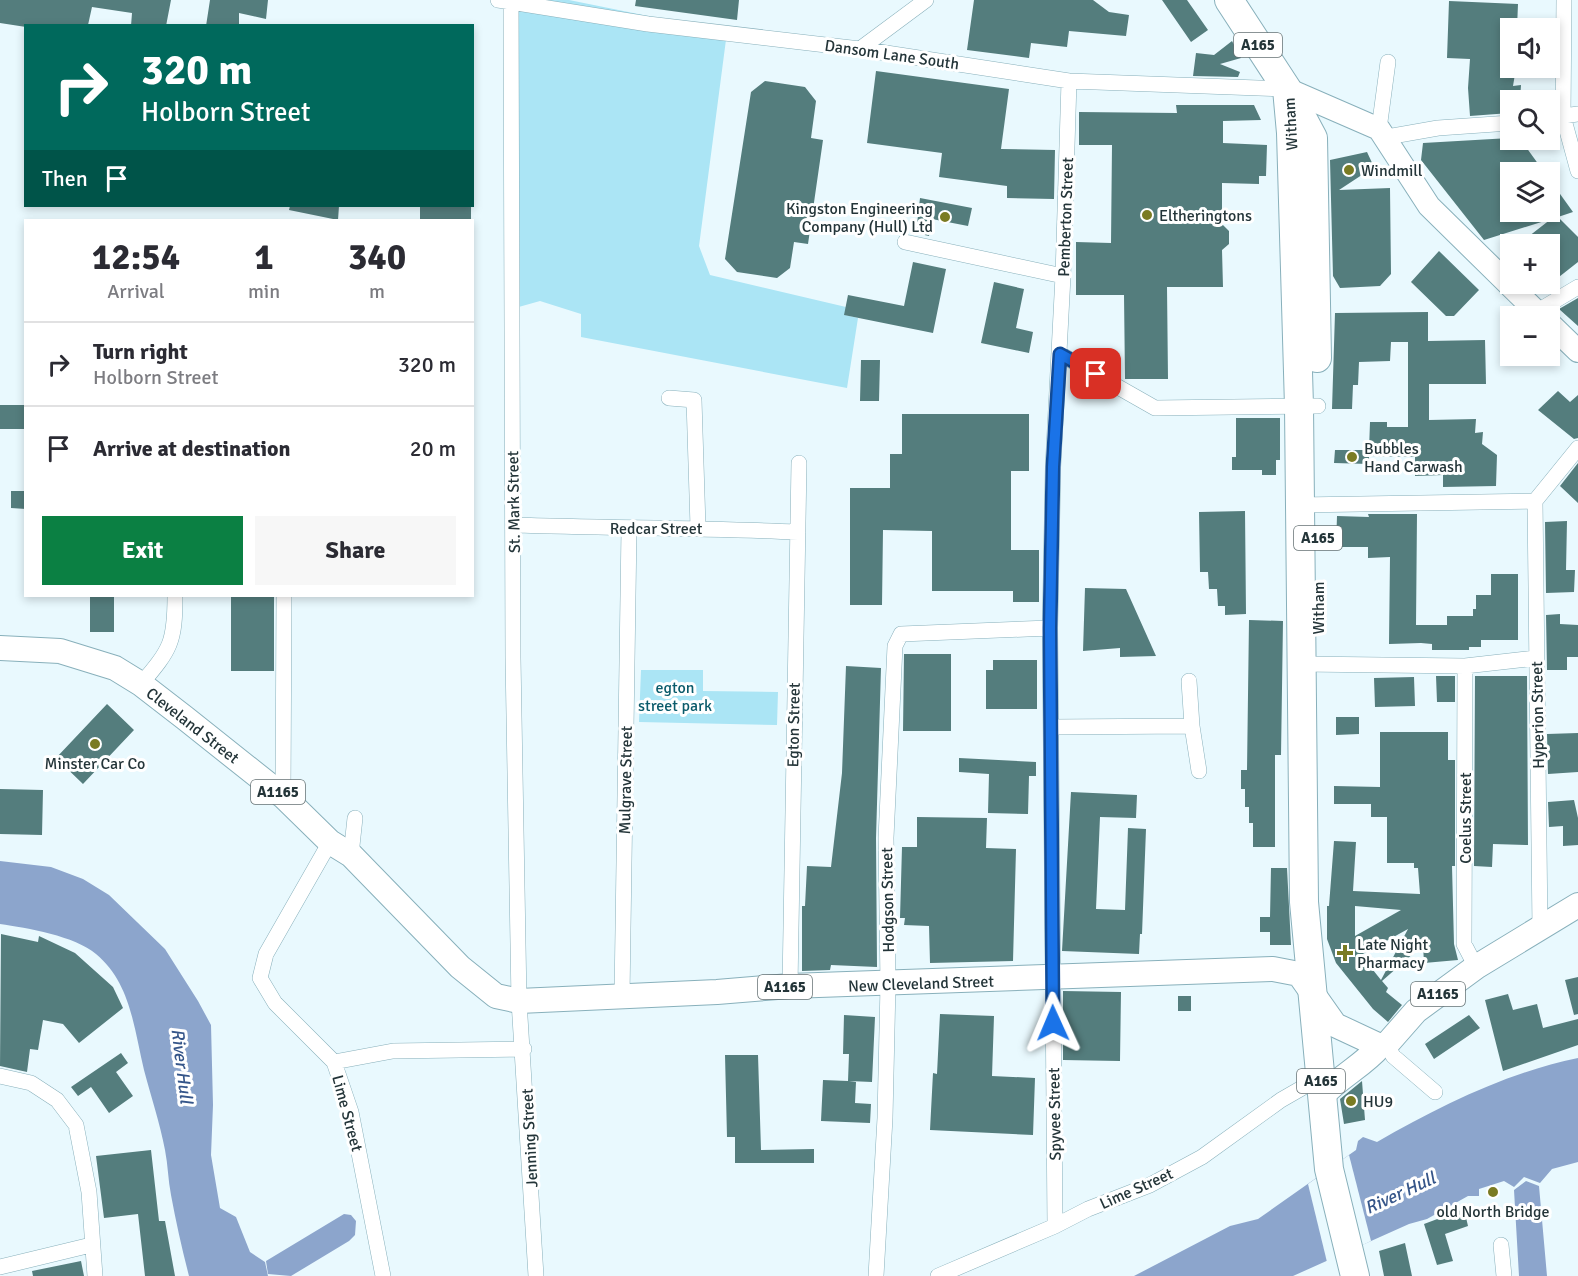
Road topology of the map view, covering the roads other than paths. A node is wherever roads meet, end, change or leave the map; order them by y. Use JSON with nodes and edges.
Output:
{"nodes":[{"id":1,"x":926,"y":0,"type":"edge"},
{"id":2,"x":1229,"y":0,"type":"edge"},
{"id":3,"x":1564,"y":0,"type":"edge"},
{"id":4,"x":505,"y":1,"type":"edge"},
{"id":5,"x":594,"y":7,"type":"edge"},
{"id":6,"x":860,"y":49,"type":"junction"},
{"id":7,"x":1388,"y":62,"type":"dead end"},
{"id":8,"x":1068,"y":81,"type":"junction"},
{"id":9,"x":1287,"y":89,"type":"junction"},
{"id":10,"x":1564,"y":116,"type":"edge"},
{"id":11,"x":1354,"y":117,"type":"junction"},
{"id":12,"x":1500,"y":124,"type":"edge"},
{"id":13,"x":1383,"y":133,"type":"junction"},
{"id":14,"x":1313,"y":138,"type":"junction"},
{"id":15,"x":1578,"y":171,"type":"edge"},
{"id":16,"x":905,"y":242,"type":"dead end"},
{"id":17,"x":1064,"y":276,"type":"junction"},
{"id":18,"x":1578,"y":287,"type":"edge"},
{"id":19,"x":1530,"y":306,"type":"edge"},
{"id":20,"x":1556,"y":306,"type":"edge"},
{"id":21,"x":1560,"y":333,"type":"edge"},
{"id":22,"x":1577,"y":348,"type":"edge"},
{"id":23,"x":1060,"y":354,"type":"junction"},
{"id":24,"x":669,"y":398,"type":"dead end"},
{"id":25,"x":1308,"y":406,"type":"junction"},
{"id":26,"x":1578,"y":448,"type":"edge"},
{"id":27,"x":799,"y":463,"type":"dead end"},
{"id":28,"x":1535,"y":501,"type":"junction"},
{"id":29,"x":1309,"y":504,"type":"junction"},
{"id":30,"x":514,"y":525,"type":"junction"},
{"id":31,"x":698,"y":527,"type":"junction"},
{"id":32,"x":629,"y":529,"type":"junction"},
{"id":33,"x":798,"y":532,"type":"junction"},
{"id":34,"x":175,"y":597,"type":"edge"},
{"id":35,"x":284,"y":597,"type":"edge"},
{"id":36,"x":1050,"y":628,"type":"junction"},
{"id":37,"x":0,"y":648,"type":"edge"},
{"id":38,"x":1536,"y":658,"type":"junction"},
{"id":39,"x":1310,"y":664,"type":"junction"},
{"id":40,"x":1465,"y":666,"type":"junction"},
{"id":41,"x":1190,"y":681,"type":"dead end"},
{"id":42,"x":141,"y":684,"type":"junction"},
{"id":43,"x":1192,"y":726,"type":"junction"},
{"id":44,"x":1052,"y":727,"type":"junction"},
{"id":45,"x":1199,"y":771,"type":"dead end"},
{"id":46,"x":283,"y":796,"type":"junction"},
{"id":47,"x":355,"y":818,"type":"dead end"},
{"id":48,"x":330,"y":842,"type":"junction"},
{"id":49,"x":351,"y":855,"type":"junction"},
{"id":50,"x":1578,"y":905,"type":"edge"},
{"id":51,"x":1540,"y":929,"type":"junction"},
{"id":52,"x":1476,"y":967,"type":"junction"},
{"id":53,"x":1052,"y":978,"type":"junction"},
{"id":54,"x":888,"y":985,"type":"junction"},
{"id":55,"x":790,"y":986,"type":"junction"},
{"id":56,"x":1314,"y":993,"type":"junction"},
{"id":57,"x":622,"y":996,"type":"junction"},
{"id":58,"x":519,"y":1001,"type":"junction"},
{"id":59,"x":1383,"y":1045,"type":"junction"},
{"id":60,"x":524,"y":1049,"type":"junction"},
{"id":61,"x":334,"y":1062,"type":"junction"},
{"id":62,"x":0,"y":1076,"type":"edge"},
{"id":63,"x":1322,"y":1086,"type":"junction"},
{"id":64,"x":1435,"y":1092,"type":"dead end"},
{"id":65,"x":1054,"y":1227,"type":"junction"},
{"id":66,"x":91,"y":1245,"type":"junction"},
{"id":67,"x":1501,"y":1245,"type":"dead end"},
{"id":68,"x":1352,"y":1264,"type":"edge"},
{"id":69,"x":0,"y":1267,"type":"edge"},
{"id":70,"x":95,"y":1276,"type":"edge"},
{"id":71,"x":383,"y":1276,"type":"edge"},
{"id":72,"x":536,"y":1276,"type":"edge"},
{"id":73,"x":876,"y":1276,"type":"edge"},
{"id":74,"x":938,"y":1276,"type":"edge"},
{"id":75,"x":1504,"y":1276,"type":"edge"}],
"edges":[{"from":1,"to":6,"type":"street"},
{"from":2,"to":9,"type":"highway","number":"A165"},
{"from":3,"to":10,"type":"street"},
{"from":4,"to":5,"type":"street","name":"Dansom Lane South"},
{"from":4,"to":30,"type":"street","name":"St. Mark Street"},
{"from":5,"to":6,"type":"street","name":"Dansom Lane South"},
{"from":6,"to":8,"type":"street","name":"Dansom Lane South"},
{"from":7,"to":13,"type":"street"},
{"from":8,"to":9,"type":"street","name":"Dansom Lane South"},
{"from":8,"to":17,"type":"street","name":"Pemberton Street"},
{"from":9,"to":11,"type":"street"},
{"from":9,"to":14,"type":"highway","name":"Witham","number":"A165"},
{"from":9,"to":25,"type":"highway","name":"Witham","number":"A165"},
{"from":10,"to":15,"type":"street"},
{"from":11,"to":13,"type":"street"},
{"from":11,"to":14,"type":"street"},
{"from":12,"to":13,"type":"street"},
{"from":13,"to":19,"type":"street"},
{"from":14,"to":25,"type":"highway","name":"Witham","number":"A165"},
{"from":16,"to":17,"type":"street"},
{"from":17,"to":23,"type":"street","name":"Pemberton Street"},
{"from":18,"to":20,"type":"street"},
{"from":21,"to":22,"type":"street"},
{"from":23,"to":25,"type":"street"},
{"from":23,"to":36,"type":"street","name":"Spyvee Street"},
{"from":24,"to":31,"type":"street"},
{"from":25,"to":29,"type":"highway","name":"Witham","number":"A165"},
{"from":26,"to":28,"type":"street"},
{"from":27,"to":33,"type":"street","name":"Egton Street"},
{"from":28,"to":29,"type":"street"},
{"from":28,"to":38,"type":"street","name":"Hyperion Street"},
{"from":29,"to":39,"type":"highway","name":"Witham","number":"A165"},
{"from":30,"to":32,"type":"street","name":"Redcar Street"},
{"from":30,"to":58,"type":"street","name":"St. Mark Street"},
{"from":31,"to":32,"type":"street","name":"Redcar Street"},
{"from":31,"to":33,"type":"street","name":"Redcar Street"},
{"from":32,"to":57,"type":"street","name":"Mulgrave Street"},
{"from":33,"to":55,"type":"street","name":"Egton Street"},
{"from":34,"to":42,"type":"street"},
{"from":35,"to":46,"type":"street"},
{"from":36,"to":44,"type":"street","name":"Spyvee Street"},
{"from":36,"to":54,"type":"street","name":"Hodgson Street"},
{"from":37,"to":42,"type":"main road","name":"Cleveland Street","number":"A1165"},
{"from":38,"to":40,"type":"street"},
{"from":38,"to":51,"type":"street","name":"Hyperion Street"},
{"from":39,"to":40,"type":"street"},
{"from":39,"to":56,"type":"highway","name":"Witham","number":"A165"},
{"from":40,"to":52,"type":"street","name":"Coelus Street"},
{"from":41,"to":43,"type":"street"},
{"from":42,"to":46,"type":"main road","name":"Cleveland Street","number":"A1165"},
{"from":43,"to":44,"type":"street"},
{"from":43,"to":45,"type":"street"},
{"from":44,"to":53,"type":"street","name":"Spyvee Street"},
{"from":46,"to":48,"type":"main road","name":"Cleveland Street","number":"A1165"},
{"from":47,"to":49,"type":"street"},
{"from":48,"to":49,"type":"main road","name":"Cleveland Street","number":"A1165"},
{"from":48,"to":61,"type":"street","name":"Lime Street"},
{"from":49,"to":58,"type":"main road","name":"Cleveland Street","number":"A1165"},
{"from":50,"to":51,"type":"main road","number":"A1165"},
{"from":51,"to":52,"type":"main road","number":"A1165"},
{"from":52,"to":59,"type":"main road","number":"A1165"},
{"from":53,"to":54,"type":"main road","name":"New Cleveland Street","number":"A1165"},
{"from":53,"to":56,"type":"main road","name":"New Cleveland Street","number":"A1165"},
{"from":53,"to":65,"type":"street","name":"Spyvee Street"},
{"from":54,"to":55,"type":"main road","name":"New Cleveland Street","number":"A1165"},
{"from":54,"to":73,"type":"street","name":"Hodgson Street"},
{"from":55,"to":57,"type":"main road","name":"New Cleveland Street","number":"A1165"},
{"from":56,"to":59,"type":"main road","number":"A1165"},
{"from":56,"to":63,"type":"highway","name":"Witham","number":"A165"},
{"from":57,"to":58,"type":"main road","name":"New Cleveland Street","number":"A1165"},
{"from":58,"to":60,"type":"street","name":"Jenning Street"},
{"from":59,"to":63,"type":"main road","number":"A1165"},
{"from":59,"to":64,"type":"street"},
{"from":60,"to":61,"type":"street"},
{"from":60,"to":72,"type":"street","name":"Jenning Street"},
{"from":61,"to":71,"type":"street","name":"Lime Street"},
{"from":62,"to":66,"type":"street"},
{"from":63,"to":65,"type":"street","name":"Lime Street"},
{"from":63,"to":68,"type":"highway","name":"Witham","number":"A165"},
{"from":65,"to":74,"type":"street","name":"Lime Street"},
{"from":66,"to":69,"type":"street"},
{"from":66,"to":70,"type":"street"},
{"from":67,"to":75,"type":"street"}]}
